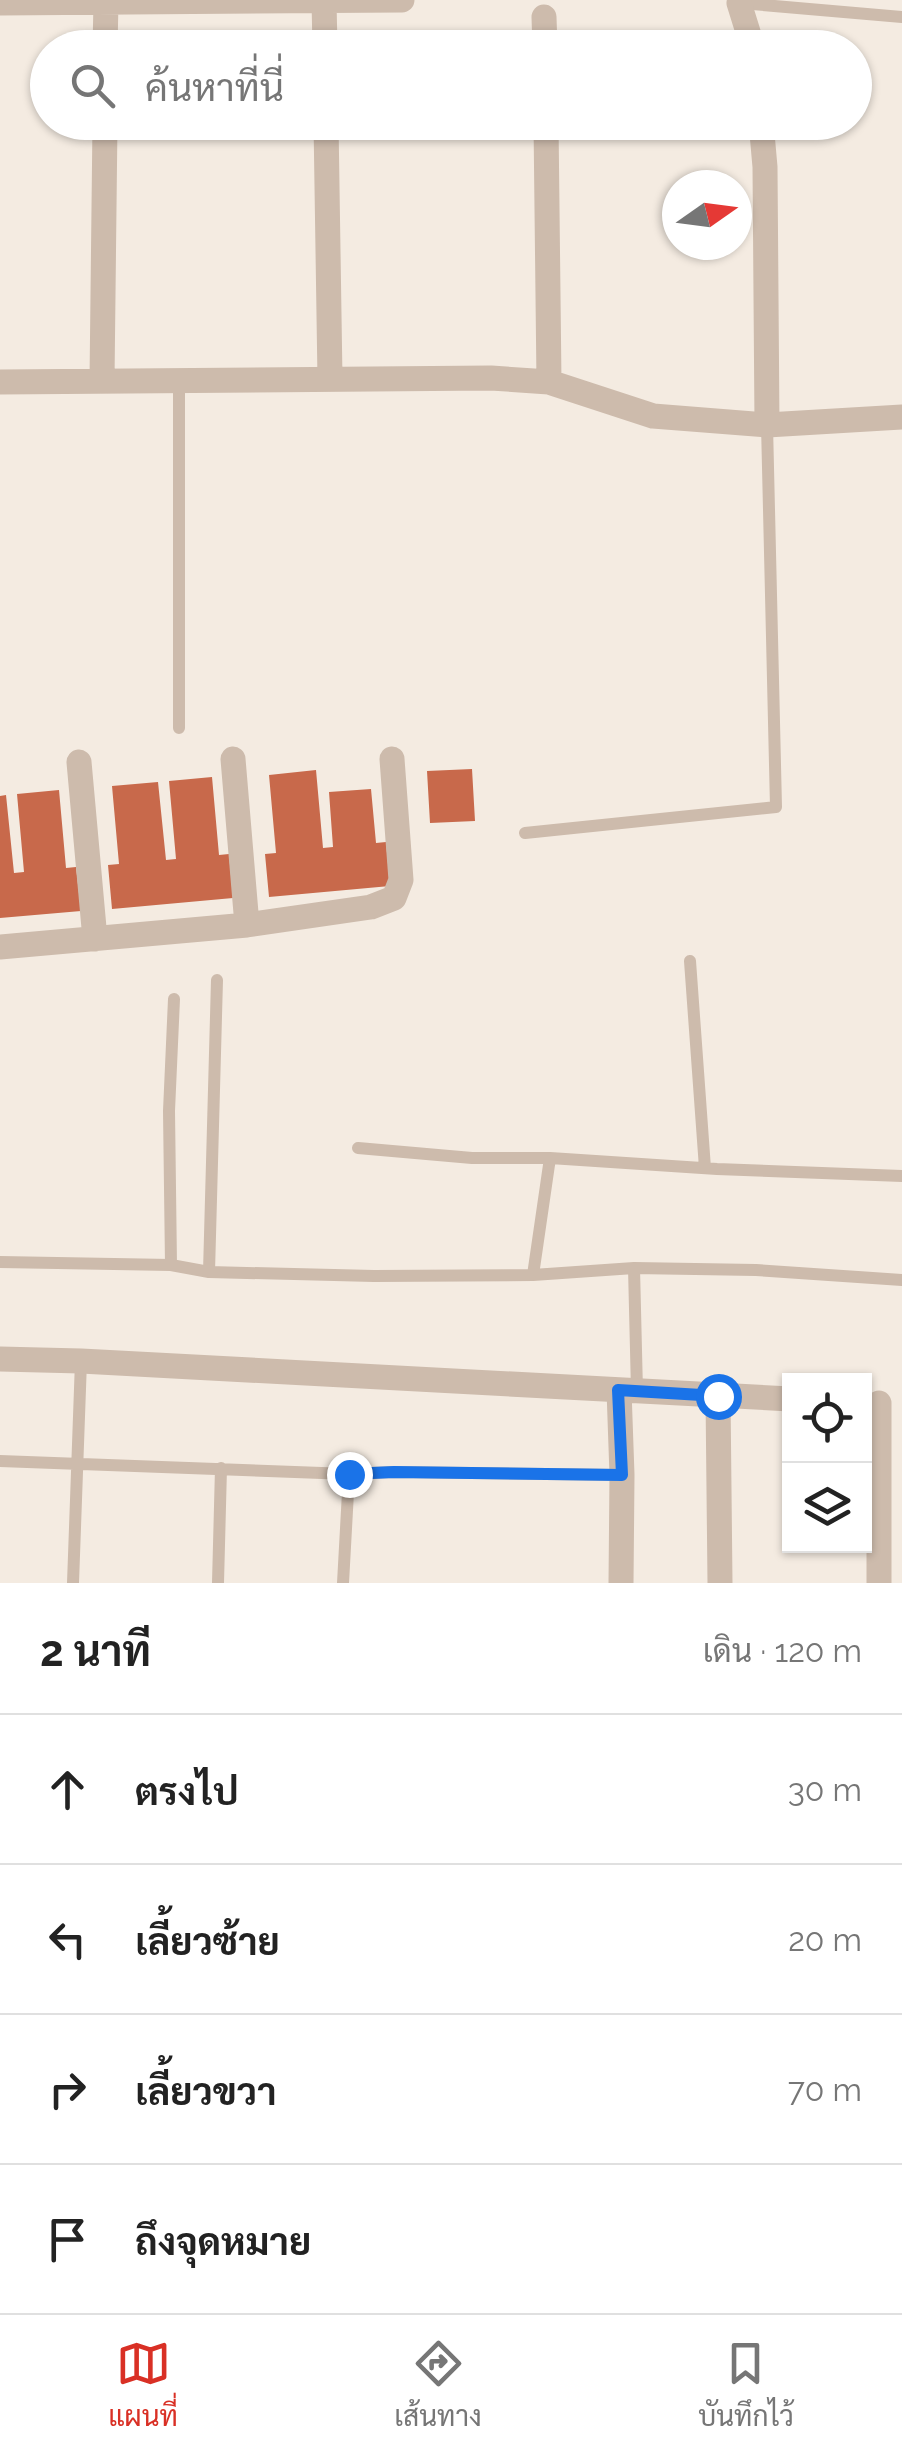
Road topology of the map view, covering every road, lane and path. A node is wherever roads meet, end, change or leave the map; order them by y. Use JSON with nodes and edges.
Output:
{"nodes":[{"id":1,"x":324,"y":0,"type":"edge"},
{"id":2,"x":402,"y":0,"type":"edge"},
{"id":3,"x":106,"y":2,"type":"edge"},
{"id":4,"x":0,"y":3,"type":"edge"},
{"id":5,"x":739,"y":4,"type":"joint"},
{"id":6,"x":902,"y":17,"type":"edge"},
{"id":7,"x":544,"y":18,"type":"dead end"},
{"id":8,"x":105,"y":30,"type":"edge"},
{"id":9,"x":325,"y":30,"type":"edge"},
{"id":10,"x":544,"y":30,"type":"edge"},
{"id":11,"x":747,"y":30,"type":"edge"},
{"id":12,"x":104,"y":140,"type":"edge"},
{"id":13,"x":326,"y":140,"type":"edge"},
{"id":14,"x":546,"y":140,"type":"edge"},
{"id":15,"x":763,"y":140,"type":"edge"},
{"id":16,"x":330,"y":379,"type":"junction"},
{"id":17,"x":102,"y":381,"type":"junction"},
{"id":18,"x":179,"y":381,"type":"junction"},
{"id":19,"x":0,"y":382,"type":"edge"},
{"id":20,"x":549,"y":382,"type":"junction"},
{"id":21,"x":902,"y":417,"type":"edge"},
{"id":22,"x":767,"y":425,"type":"junction"},
{"id":23,"x":178,"y":728,"type":"dead end"},
{"id":24,"x":392,"y":758,"type":"dead end"},
{"id":25,"x":233,"y":759,"type":"dead end"},
{"id":26,"x":79,"y":762,"type":"dead end"},
{"id":27,"x":525,"y":832,"type":"dead end"},
{"id":28,"x":247,"y":926,"type":"junction"},
{"id":29,"x":95,"y":938,"type":"junction"},
{"id":30,"x":0,"y":947,"type":"edge"},
{"id":31,"x":690,"y":961,"type":"dead end"},
{"id":32,"x":217,"y":980,"type":"dead end"},
{"id":33,"x":174,"y":999,"type":"dead end"},
{"id":34,"x":358,"y":1148,"type":"dead end"},
{"id":35,"x":550,"y":1158,"type":"junction"},
{"id":36,"x":705,"y":1168,"type":"junction"},
{"id":37,"x":902,"y":1176,"type":"edge"},
{"id":38,"x":0,"y":1262,"type":"edge"},
{"id":39,"x":171,"y":1265,"type":"junction"},
{"id":40,"x":634,"y":1268,"type":"junction"},
{"id":41,"x":209,"y":1272,"type":"junction"},
{"id":42,"x":533,"y":1275,"type":"junction"},
{"id":43,"x":902,"y":1280,"type":"edge"},
{"id":44,"x":0,"y":1359,"type":"edge"},
{"id":45,"x":81,"y":1362,"type":"junction"},
{"id":46,"x":628,"y":1390,"type":"junction"},
{"id":47,"x":718,"y":1396,"type":"junction"},
{"id":48,"x":782,"y":1399,"type":"edge"},
{"id":49,"x":882,"y":1403,"type":"edge"},
{"id":50,"x":0,"y":1461,"type":"edge"},
{"id":51,"x":79,"y":1463,"type":"junction"},
{"id":52,"x":221,"y":1468,"type":"junction"},
{"id":53,"x":349,"y":1474,"type":"junction"},
{"id":54,"x":622,"y":1475,"type":"junction"},
{"id":55,"x":73,"y":1583,"type":"edge"},
{"id":56,"x":218,"y":1583,"type":"edge"},
{"id":57,"x":343,"y":1583,"type":"edge"},
{"id":58,"x":621,"y":1583,"type":"edge"},
{"id":59,"x":720,"y":1583,"type":"edge"},
{"id":60,"x":879,"y":1583,"type":"edge"}],
"edges":[{"from":1,"to":2,"type":"street"},
{"from":1,"to":3,"type":"street"},
{"from":1,"to":9,"type":"street"},
{"from":3,"to":4,"type":"street"},
{"from":3,"to":8,"type":"street"},
{"from":5,"to":6,"type":"lane"},
{"from":5,"to":11,"type":"street"},
{"from":7,"to":10,"type":"street"},
{"from":12,"to":17,"type":"street"},
{"from":13,"to":16,"type":"street"},
{"from":14,"to":20,"type":"street"},
{"from":15,"to":22,"type":"street"},
{"from":16,"to":18,"type":"street"},
{"from":16,"to":20,"type":"street"},
{"from":17,"to":18,"type":"street"},
{"from":17,"to":19,"type":"street"},
{"from":18,"to":23,"type":"lane"},
{"from":20,"to":22,"type":"street"},
{"from":21,"to":22,"type":"street"},
{"from":22,"to":27,"type":"lane"},
{"from":24,"to":28,"type":"street"},
{"from":25,"to":28,"type":"street"},
{"from":26,"to":29,"type":"street"},
{"from":28,"to":29,"type":"street"},
{"from":29,"to":30,"type":"street"},
{"from":31,"to":36,"type":"lane"},
{"from":32,"to":41,"type":"lane"},
{"from":33,"to":39,"type":"lane"},
{"from":34,"to":35,"type":"lane"},
{"from":35,"to":36,"type":"lane"},
{"from":35,"to":42,"type":"lane"},
{"from":36,"to":37,"type":"lane"},
{"from":38,"to":39,"type":"lane"},
{"from":39,"to":41,"type":"lane"},
{"from":40,"to":42,"type":"lane"},
{"from":40,"to":43,"type":"lane"},
{"from":40,"to":46,"type":"lane"},
{"from":41,"to":42,"type":"lane"},
{"from":44,"to":45,"type":"street"},
{"from":45,"to":46,"type":"street"},
{"from":45,"to":51,"type":"lane"},
{"from":46,"to":47,"type":"street"},
{"from":46,"to":54,"type":"street"},
{"from":47,"to":48,"type":"street"},
{"from":47,"to":59,"type":"street"},
{"from":49,"to":60,"type":"street"},
{"from":50,"to":51,"type":"lane"},
{"from":51,"to":52,"type":"lane"},
{"from":51,"to":55,"type":"lane"},
{"from":52,"to":53,"type":"lane"},
{"from":52,"to":56,"type":"lane"},
{"from":53,"to":54,"type":"lane"},
{"from":53,"to":57,"type":"lane"},
{"from":54,"to":58,"type":"street"}]}
